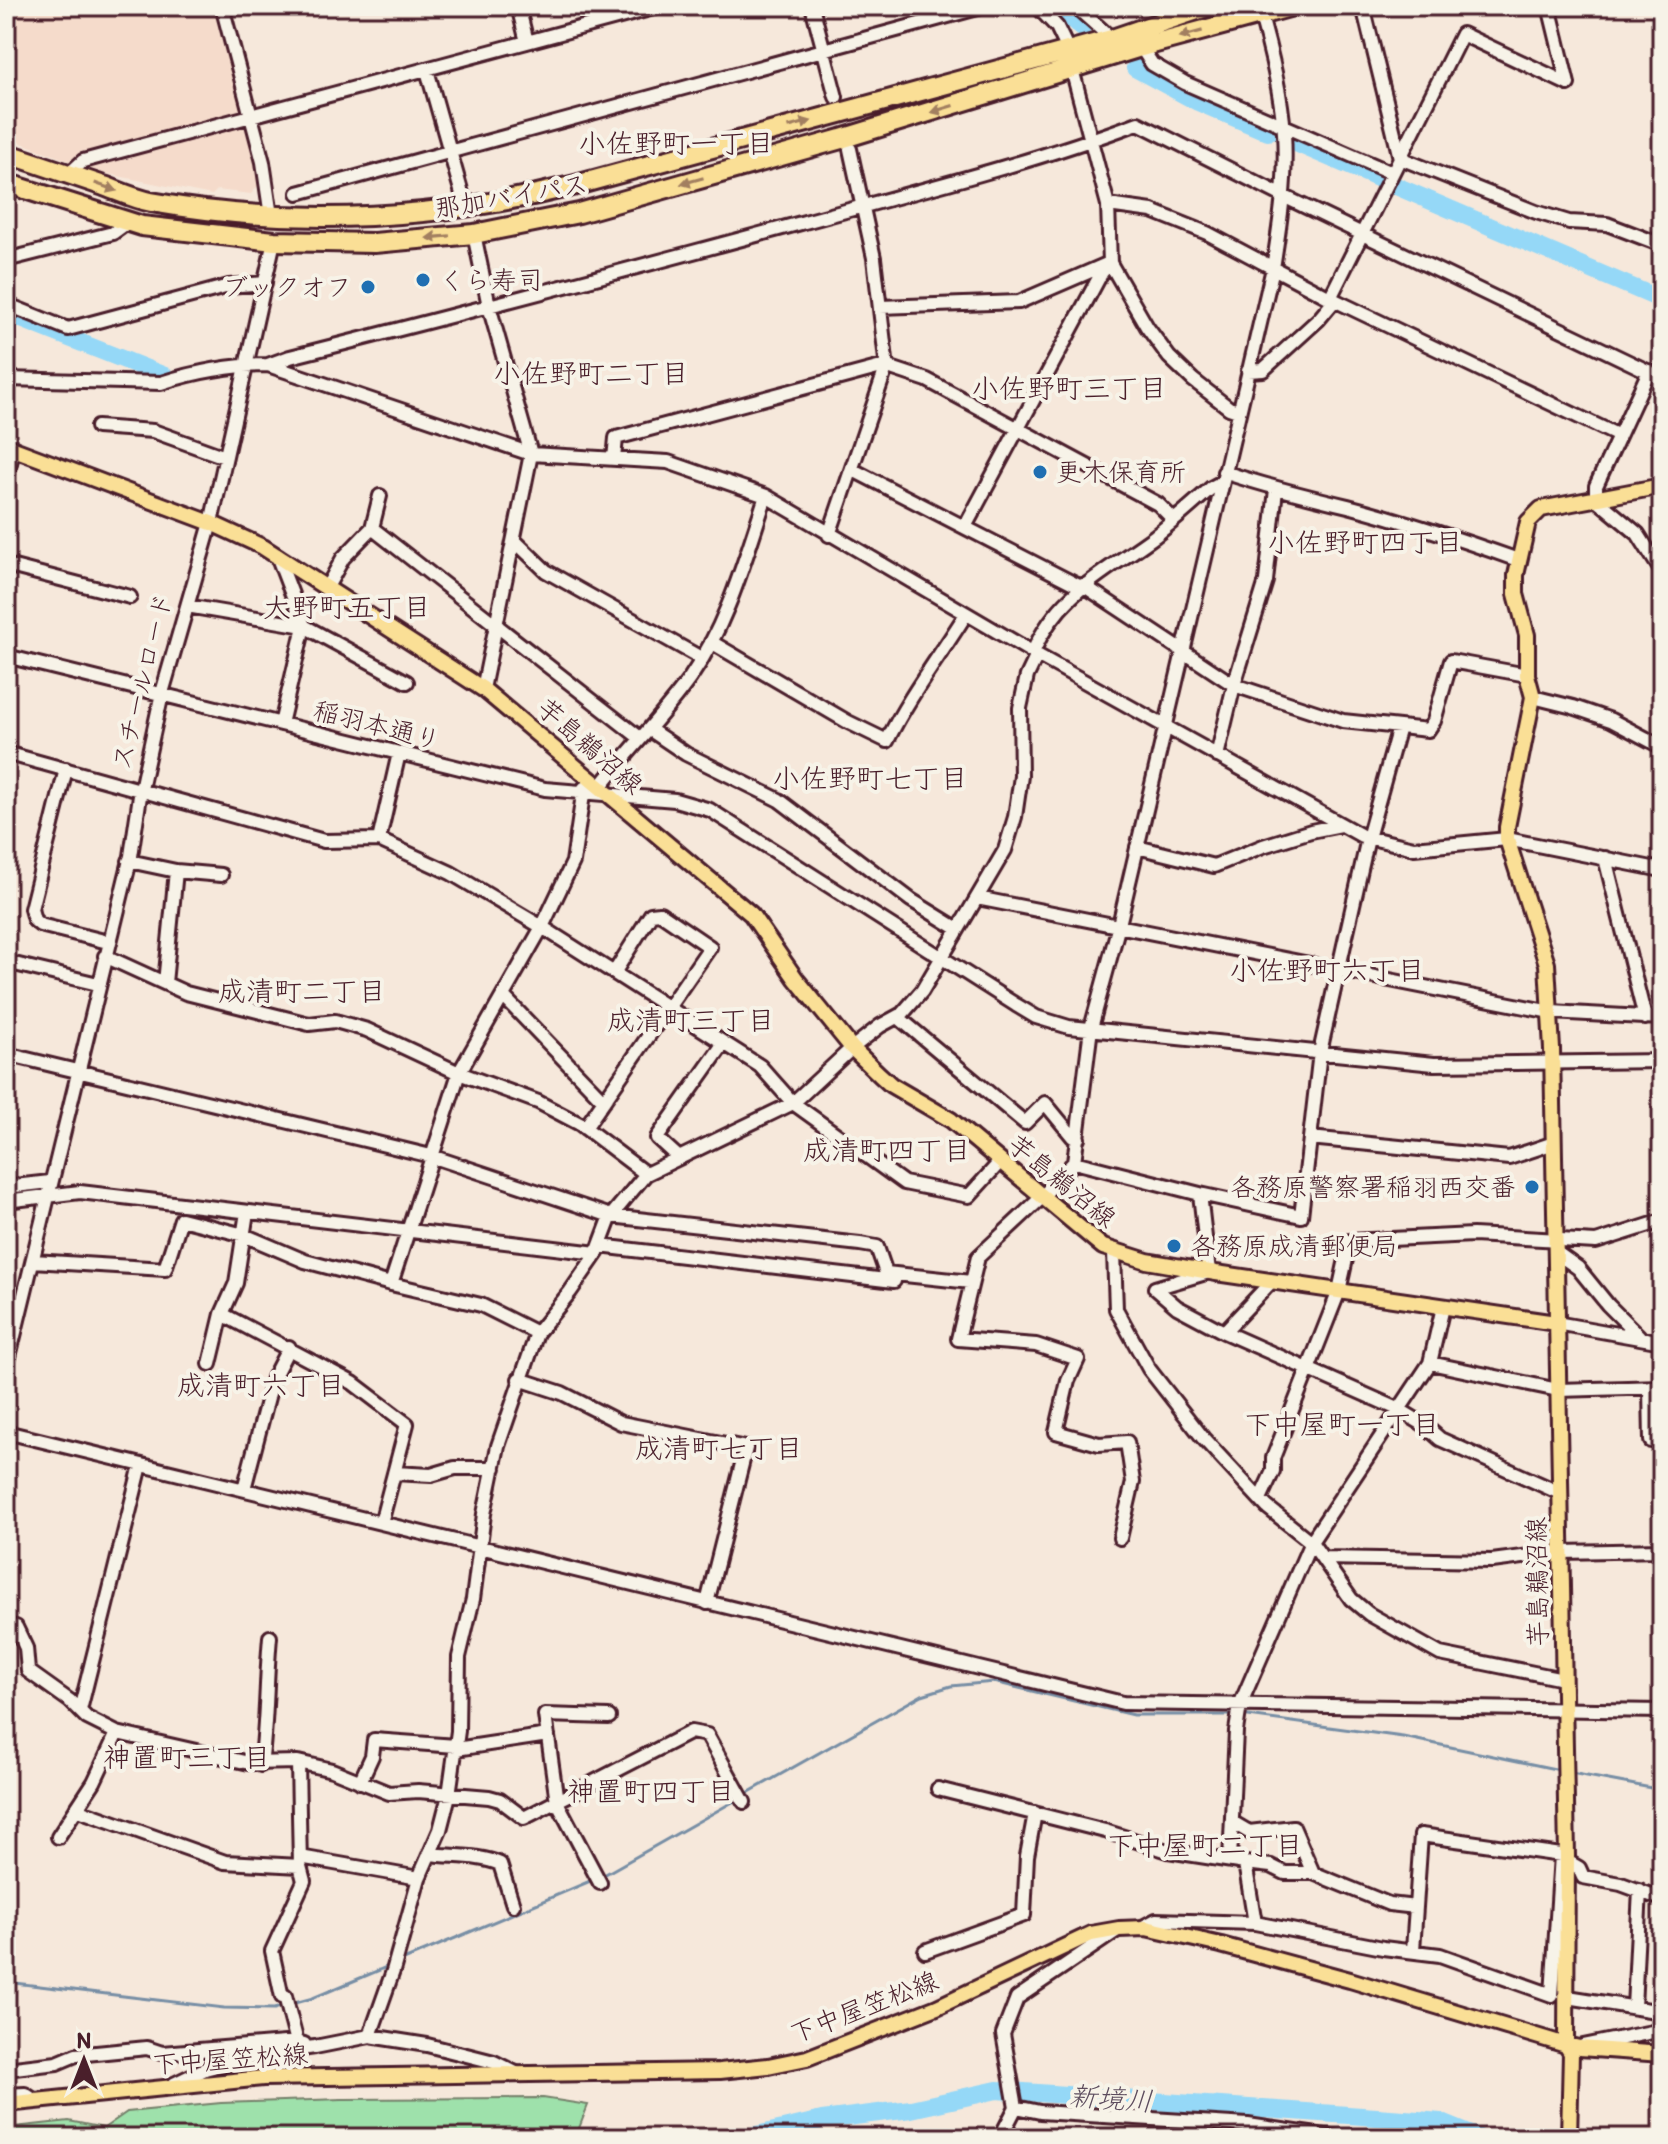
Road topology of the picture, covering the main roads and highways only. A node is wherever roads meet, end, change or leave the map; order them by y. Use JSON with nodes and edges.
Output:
{"nodes":[{"id":1,"x":1209,"y":6,"type":"edge"},
{"id":2,"x":1293,"y":6,"type":"edge"},
{"id":3,"x":1260,"y":11,"type":"edge"},
{"id":4,"x":6,"y":153,"type":"edge"},
{"id":5,"x":6,"y":183,"type":"edge"},
{"id":6,"x":271,"y":216,"type":"junction"},
{"id":7,"x":274,"y":241,"type":"junction"},
{"id":8,"x":10,"y":447,"type":"edge"},
{"id":9,"x":1662,"y":486,"type":"edge"},
{"id":10,"x":1556,"y":1323,"type":"junction"},
{"id":11,"x":1573,"y":2047,"type":"junction"},
{"id":12,"x":1662,"y":2054,"type":"edge"},
{"id":13,"x":6,"y":2104,"type":"edge"},
{"id":14,"x":1569,"y":2138,"type":"edge"}],
"edges":[{"from":6,"to":1,"type":"highway","name":"那加バイパス","one_way":true},
{"from":2,"to":3,"type":"highway","name":"那加バイパス"},
{"from":3,"to":7,"type":"highway","name":"那加バイパス","one_way":true},
{"from":4,"to":6,"type":"highway","name":"那加バイパス","one_way":true},
{"from":5,"to":7,"type":"highway","name":"那加バイパス"},
{"from":6,"to":7,"type":"highway","name":"スチールロード"},
{"from":8,"to":10,"type":"main road","name":"芋島鵜沼線"},
{"from":9,"to":10,"type":"main road"},
{"from":10,"to":11,"type":"main road","name":"芋島鵜沼線"},
{"from":11,"to":12,"type":"main road"},
{"from":11,"to":13,"type":"main road","name":"下中屋笠松線"},
{"from":11,"to":14,"type":"main road","name":"芋島鵜沼線"}]}
